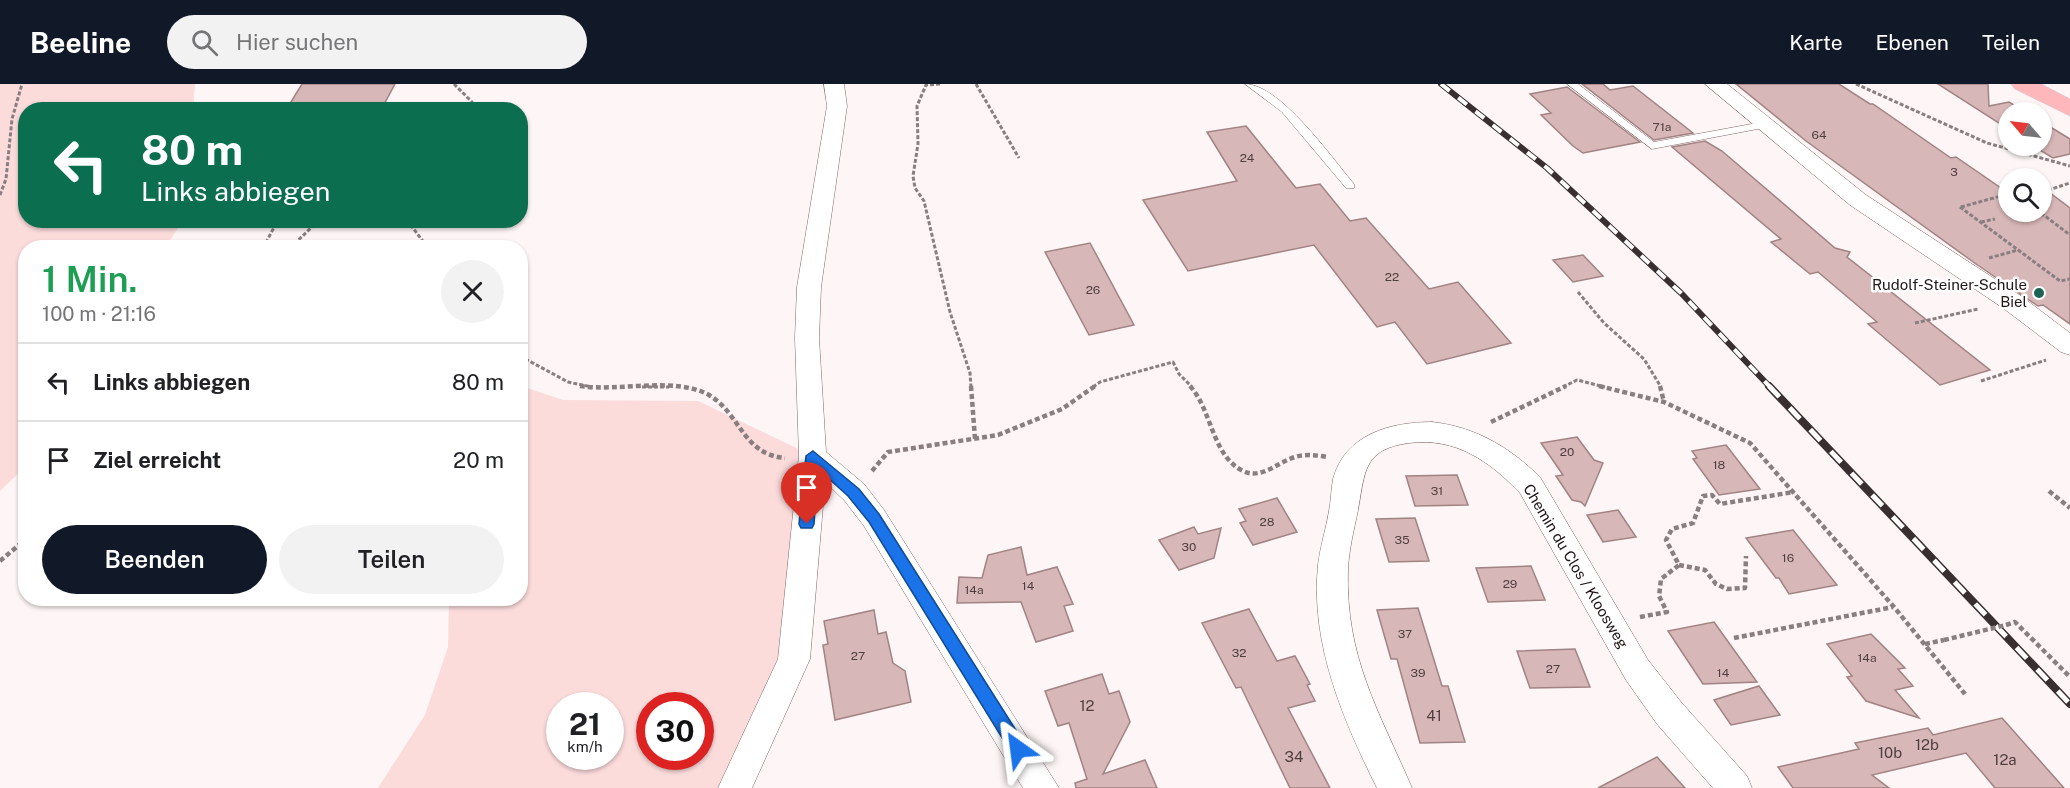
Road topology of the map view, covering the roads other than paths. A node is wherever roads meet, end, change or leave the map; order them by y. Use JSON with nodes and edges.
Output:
{"nodes":[{"id":1,"x":834,"y":84,"type":"edge"},
{"id":2,"x":1250,"y":84,"type":"edge"},
{"id":3,"x":1572,"y":84,"type":"edge"},
{"id":4,"x":1715,"y":84,"type":"edge"},
{"id":5,"x":2023,"y":84,"type":"edge"},
{"id":6,"x":2070,"y":110,"type":"edge"},
{"id":7,"x":1768,"y":124,"type":"junction"},
{"id":8,"x":1350,"y":186,"type":"dead end"},
{"id":9,"x":2070,"y":345,"type":"edge"},
{"id":10,"x":813,"y":456,"type":"junction"},
{"id":11,"x":735,"y":788,"type":"edge"},
{"id":12,"x":1042,"y":788,"type":"edge"},
{"id":13,"x":1395,"y":788,"type":"edge"},
{"id":14,"x":1735,"y":788,"type":"edge"}],
"edges":[{"from":1,"to":10,"type":"street"},
{"from":2,"to":8,"type":"lane"},
{"from":3,"to":7,"type":"lane"},
{"from":4,"to":7,"type":"street"},
{"from":5,"to":6,"type":"main road"},
{"from":7,"to":9,"type":"street"},
{"from":10,"to":11,"type":"street"},
{"from":10,"to":12,"type":"street"},
{"from":13,"to":14,"type":"street","name":"Chemin du Clos / Kloosweg"}]}
